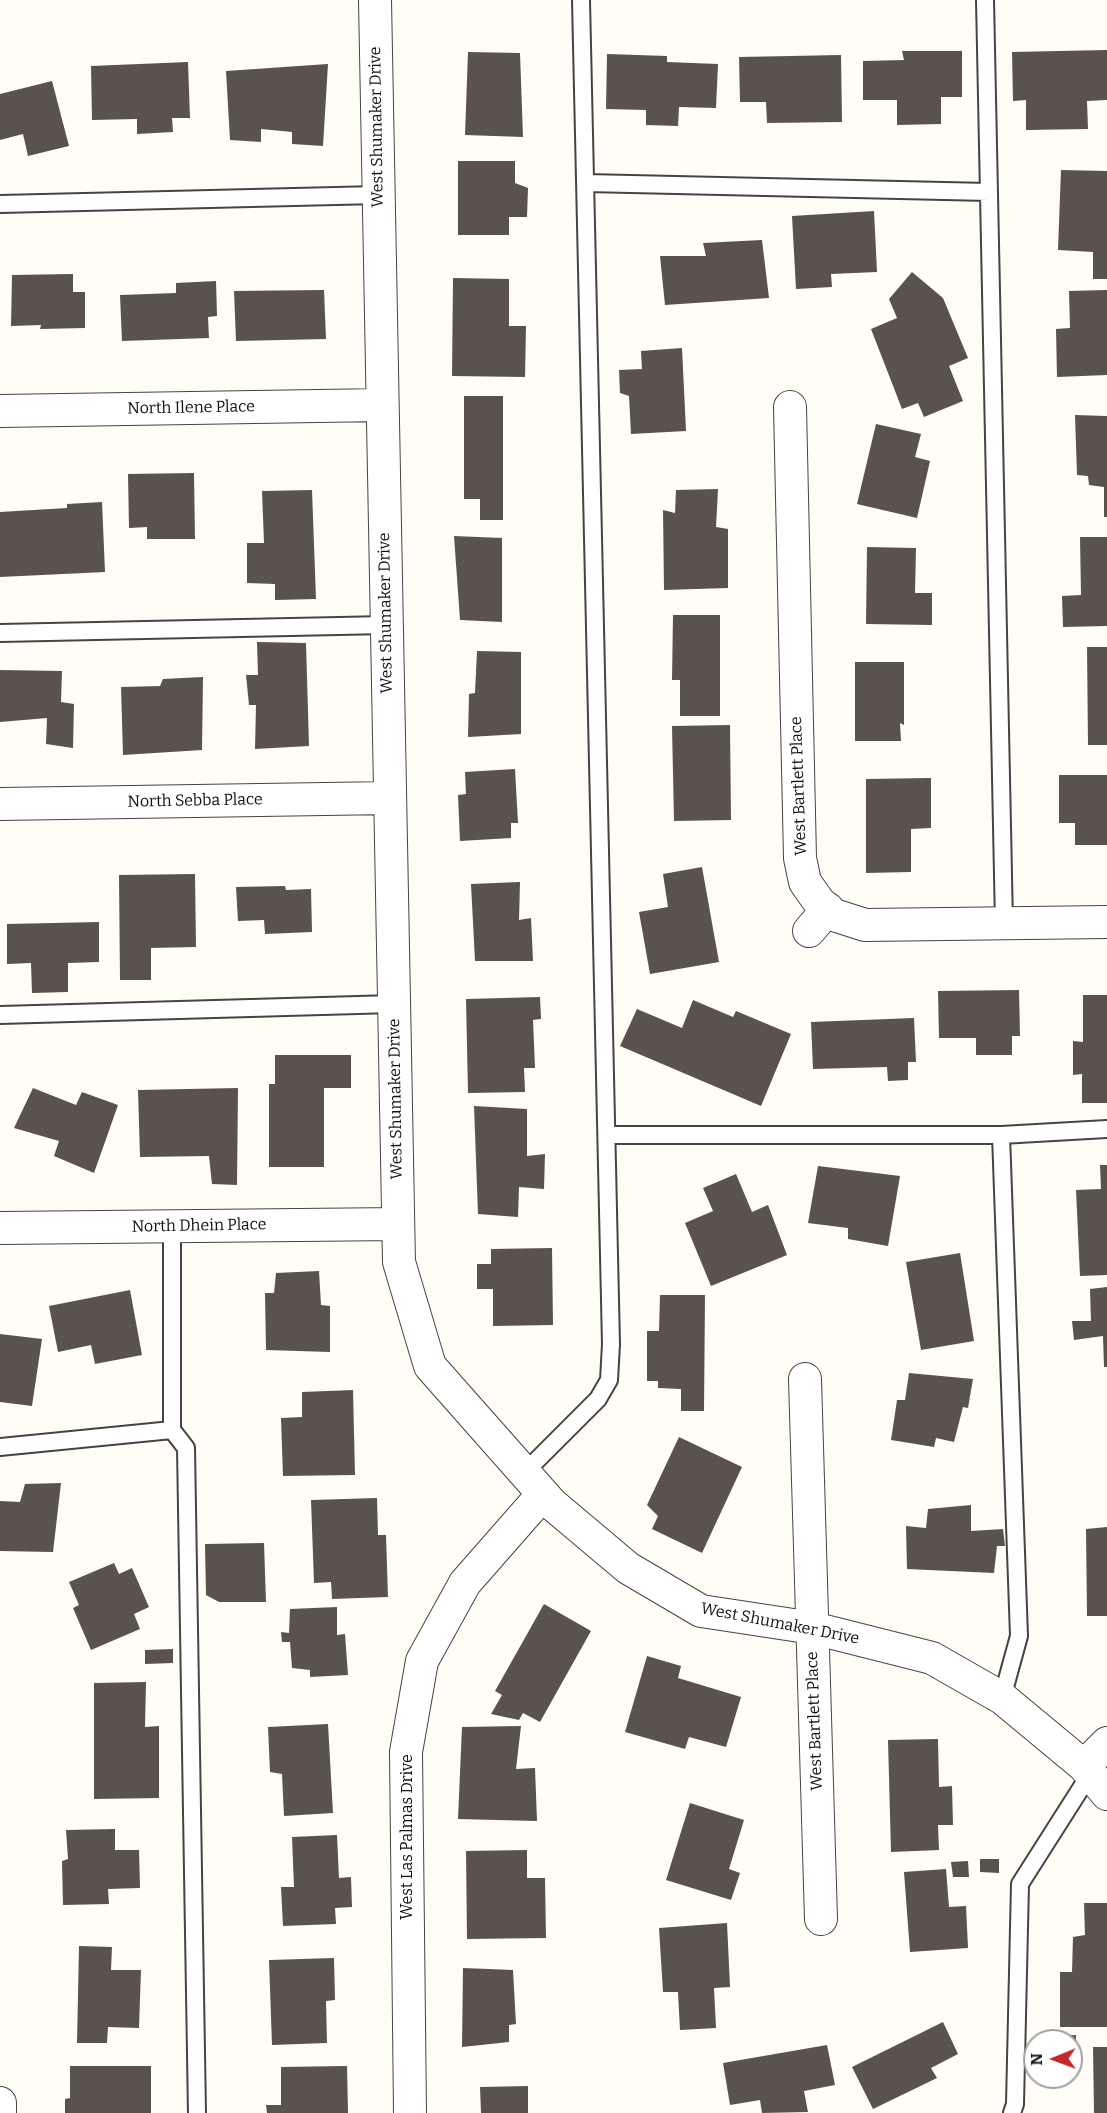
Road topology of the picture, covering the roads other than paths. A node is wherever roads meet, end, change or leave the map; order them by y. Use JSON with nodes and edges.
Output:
{"nodes":[{"id":1,"x":375,"y":0,"type":"edge"},
{"id":2,"x":581,"y":0,"type":"edge"},
{"id":3,"x":985,"y":0,"type":"edge"},
{"id":4,"x":586,"y":183,"type":"junction"},
{"id":5,"x":989,"y":192,"type":"junction"},
{"id":6,"x":378,"y":195,"type":"junction"},
{"id":7,"x":0,"y":204,"type":"edge"},
{"id":8,"x":382,"y":405,"type":"junction"},
{"id":9,"x":790,"y":407,"type":"dead end"},
{"id":10,"x":0,"y":411,"type":"edge"},
{"id":11,"x":387,"y":625,"type":"junction"},
{"id":12,"x":0,"y":633,"type":"edge"},
{"id":13,"x":390,"y":798,"type":"junction"},
{"id":14,"x":0,"y":804,"type":"edge"},
{"id":15,"x":1107,"y":922,"type":"edge"},
{"id":16,"x":1004,"y":923,"type":"junction"},
{"id":17,"x":394,"y":1004,"type":"junction"},
{"id":18,"x":0,"y":1015,"type":"edge"},
{"id":19,"x":1107,"y":1129,"type":"edge"},
{"id":20,"x":607,"y":1134,"type":"junction"},
{"id":21,"x":1001,"y":1135,"type":"junction"},
{"id":22,"x":398,"y":1224,"type":"junction"},
{"id":23,"x":171,"y":1226,"type":"junction"},
{"id":24,"x":0,"y":1228,"type":"edge"},
{"id":25,"x":805,"y":1379,"type":"dead end"},
{"id":26,"x":172,"y":1430,"type":"junction"},
{"id":27,"x":0,"y":1447,"type":"edge"},
{"id":28,"x":534,"y":1484,"type":"junction"},
{"id":29,"x":813,"y":1628,"type":"junction"},
{"id":30,"x":1002,"y":1698,"type":"junction"},
{"id":31,"x":1107,"y":1743,"type":"edge"},
{"id":32,"x":1094,"y":1778,"type":"edge"},
{"id":33,"x":821,"y":1919,"type":"dead end"},
{"id":34,"x":0,"y":2103,"type":"edge"},
{"id":35,"x":0,"y":2113,"type":"edge"},
{"id":36,"x":197,"y":2113,"type":"edge"},
{"id":37,"x":410,"y":2113,"type":"edge"},
{"id":38,"x":1012,"y":2113,"type":"edge"}],
"edges":[{"from":1,"to":6,"type":"street","name":"West Shumaker Drive"},
{"from":2,"to":4,"type":"lane"},
{"from":3,"to":5,"type":"lane"},
{"from":4,"to":5,"type":"lane"},
{"from":4,"to":20,"type":"lane"},
{"from":5,"to":16,"type":"lane"},
{"from":6,"to":7,"type":"lane"},
{"from":6,"to":8,"type":"street","name":"West Shumaker Drive"},
{"from":8,"to":10,"type":"street","name":"North Ilene Place"},
{"from":8,"to":11,"type":"street","name":"West Shumaker Drive"},
{"from":9,"to":16,"type":"street","name":"West Bartlett Place"},
{"from":11,"to":12,"type":"lane"},
{"from":11,"to":13,"type":"street","name":"West Shumaker Drive"},
{"from":13,"to":14,"type":"street","name":"North Sebba Place"},
{"from":13,"to":17,"type":"street","name":"West Shumaker Drive"},
{"from":15,"to":16,"type":"street","name":"West Bartlett Place"},
{"from":17,"to":18,"type":"lane"},
{"from":17,"to":22,"type":"street","name":"West Shumaker Drive"},
{"from":19,"to":21,"type":"lane"},
{"from":20,"to":21,"type":"lane"},
{"from":20,"to":28,"type":"lane"},
{"from":21,"to":30,"type":"lane"},
{"from":22,"to":23,"type":"street","name":"North Dhein Place"},
{"from":22,"to":28,"type":"street","name":"West Shumaker Drive"},
{"from":23,"to":24,"type":"street","name":"North Dhein Place"},
{"from":23,"to":26,"type":"lane"},
{"from":25,"to":29,"type":"street","name":"West Bartlett Place"},
{"from":26,"to":27,"type":"lane"},
{"from":26,"to":36,"type":"lane"},
{"from":28,"to":29,"type":"street","name":"West Shumaker Drive"},
{"from":28,"to":37,"type":"street","name":"West Las Palmas Drive"},
{"from":29,"to":30,"type":"street","name":"West Shumaker Drive"},
{"from":29,"to":33,"type":"street","name":"West Bartlett Place"},
{"from":30,"to":32,"type":"street","name":"West Shumaker Drive"},
{"from":31,"to":32,"type":"street"},
{"from":32,"to":38,"type":"lane"},
{"from":34,"to":35,"type":"street"}]}
